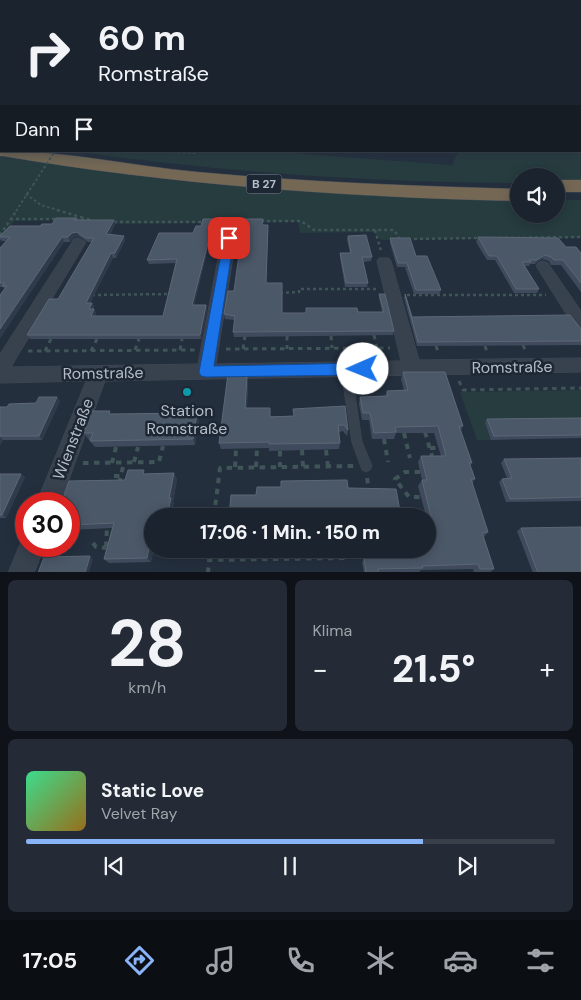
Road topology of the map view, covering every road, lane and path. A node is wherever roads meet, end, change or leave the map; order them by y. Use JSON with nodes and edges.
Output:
{"nodes":[{"id":1,"x":8,"y":152,"type":"edge"},
{"id":2,"x":54,"y":152,"type":"edge"},
{"id":3,"x":56,"y":152,"type":"edge"},
{"id":4,"x":164,"y":152,"type":"edge"},
{"id":5,"x":195,"y":152,"type":"edge"},
{"id":6,"x":510,"y":186,"type":"edge"},
{"id":7,"x":565,"y":186,"type":"edge"},
{"id":8,"x":581,"y":186,"type":"edge"},
{"id":9,"x":26,"y":194,"type":"junction"},
{"id":10,"x":581,"y":194,"type":"edge"},
{"id":11,"x":510,"y":195,"type":"edge"},
{"id":12,"x":565,"y":195,"type":"edge"},
{"id":13,"x":10,"y":219,"type":"junction"},
{"id":14,"x":59,"y":219,"type":"edge"},
{"id":15,"x":69,"y":219,"type":"edge"},
{"id":16,"x":88,"y":219,"type":"junction"},
{"id":17,"x":92,"y":222,"type":"edge"},
{"id":18,"x":111,"y":222,"type":"edge"},
{"id":19,"x":206,"y":222,"type":"edge"},
{"id":20,"x":216,"y":222,"type":"edge"},
{"id":21,"x":375,"y":230,"type":"junction"},
{"id":22,"x":0,"y":235,"type":"edge"},
{"id":23,"x":581,"y":237,"type":"edge"},
{"id":24,"x":229,"y":238,"type":"dead end"},
{"id":25,"x":483,"y":238,"type":"edge"},
{"id":26,"x":492,"y":238,"type":"edge"},
{"id":27,"x":80,"y":242,"type":"dead end"},
{"id":28,"x":384,"y":261,"type":"joint"},
{"id":29,"x":542,"y":266,"type":"dead end"},
{"id":30,"x":393,"y":295,"type":"junction"},
{"id":31,"x":561,"y":295,"type":"junction"},
{"id":32,"x":581,"y":324,"type":"edge"},
{"id":33,"x":374,"y":335,"type":"edge"},
{"id":34,"x":244,"y":336,"type":"edge"},
{"id":35,"x":287,"y":336,"type":"edge"},
{"id":36,"x":331,"y":336,"type":"edge"},
{"id":37,"x":51,"y":339,"type":"edge"},
{"id":38,"x":97,"y":339,"type":"edge"},
{"id":39,"x":139,"y":339,"type":"edge"},
{"id":40,"x":182,"y":339,"type":"edge"},
{"id":41,"x":332,"y":348,"type":"dead end"},
{"id":42,"x":377,"y":348,"type":"dead end"},
{"id":43,"x":243,"y":349,"type":"dead end"},
{"id":44,"x":287,"y":349,"type":"dead end"},
{"id":45,"x":135,"y":350,"type":"dead end"},
{"id":46,"x":180,"y":350,"type":"dead end"},
{"id":47,"x":45,"y":351,"type":"dead end"},
{"id":48,"x":92,"y":351,"type":"dead end"},
{"id":49,"x":581,"y":365,"type":"edge"},
{"id":50,"x":412,"y":368,"type":"junction"},
{"id":51,"x":454,"y":368,"type":"junction"},
{"id":52,"x":0,"y":369,"type":"edge"},
{"id":53,"x":346,"y":369,"type":"junction"},
{"id":54,"x":206,"y":372,"type":"junction"},
{"id":55,"x":99,"y":373,"type":"junction"},
{"id":56,"x":0,"y":375,"type":"edge"},
{"id":57,"x":581,"y":388,"type":"edge"},
{"id":58,"x":425,"y":432,"type":"edge"},
{"id":59,"x":404,"y":433,"type":"edge"},
{"id":60,"x":384,"y":439,"type":"edge"},
{"id":61,"x":138,"y":446,"type":"edge"},
{"id":62,"x":163,"y":446,"type":"edge"},
{"id":63,"x":116,"y":447,"type":"edge"},
{"id":64,"x":430,"y":448,"type":"junction"},
{"id":65,"x":444,"y":448,"type":"edge"},
{"id":66,"x":236,"y":449,"type":"edge"},
{"id":67,"x":257,"y":449,"type":"edge"},
{"id":68,"x":302,"y":450,"type":"edge"},
{"id":69,"x":326,"y":450,"type":"edge"},
{"id":70,"x":280,"y":451,"type":"edge"},
{"id":71,"x":432,"y":456,"type":"edge"},
{"id":72,"x":410,"y":458,"type":"dead end"},
{"id":73,"x":124,"y":462,"type":"junction"},
{"id":74,"x":134,"y":462,"type":"junction"},
{"id":75,"x":388,"y":462,"type":"dead end"},
{"id":76,"x":112,"y":463,"type":"junction"},
{"id":77,"x":64,"y":464,"type":"junction"},
{"id":78,"x":328,"y":466,"type":"junction"},
{"id":79,"x":366,"y":466,"type":"junction"},
{"id":80,"x":235,"y":467,"type":"junction"},
{"id":81,"x":256,"y":467,"type":"junction"},
{"id":82,"x":280,"y":467,"type":"junction"},
{"id":83,"x":303,"y":467,"type":"junction"},
{"id":84,"x":420,"y":472,"type":"dead end"},
{"id":85,"x":114,"y":476,"type":"dead end"},
{"id":86,"x":121,"y":476,"type":"junction"},
{"id":87,"x":118,"y":484,"type":"edge"},
{"id":88,"x":53,"y":492,"type":"edge"},
{"id":89,"x":421,"y":497,"type":"dead end"},
{"id":90,"x":370,"y":500,"type":"edge"},
{"id":91,"x":215,"y":508,"type":"edge"},
{"id":92,"x":109,"y":519,"type":"edge"},
{"id":93,"x":93,"y":543,"type":"dead end"},
{"id":94,"x":106,"y":548,"type":"junction"},
{"id":95,"x":113,"y":548,"type":"edge"},
{"id":96,"x":28,"y":557,"type":"edge"},
{"id":97,"x":298,"y":558,"type":"edge"},
{"id":98,"x":378,"y":558,"type":"edge"},
{"id":99,"x":243,"y":559,"type":"joint"},
{"id":100,"x":270,"y":559,"type":"joint"},
{"id":101,"x":209,"y":560,"type":"joint"},
{"id":102,"x":379,"y":565,"type":"edge"},
{"id":103,"x":22,"y":572,"type":"edge"},
{"id":104,"x":208,"y":572,"type":"edge"}],
"edges":[{"from":1,"to":11,"type":"highway","number":"B 27"},
{"from":2,"to":9,"type":"path","bridge":true},
{"from":3,"to":6,"type":"highway","number":"B 27"},
{"from":4,"to":5,"type":"path"},
{"from":7,"to":8,"type":"highway"},
{"from":9,"to":13,"type":"path"},
{"from":9,"to":16,"type":"path"},
{"from":10,"to":12,"type":"highway"},
{"from":13,"to":14,"type":"path"},
{"from":13,"to":22,"type":"path"},
{"from":15,"to":16,"type":"path"},
{"from":16,"to":17,"type":"path"},
{"from":18,"to":19,"type":"path"},
{"from":20,"to":21,"type":"path"},
{"from":21,"to":25,"type":"path"},
{"from":21,"to":28,"type":"path"},
{"from":23,"to":26,"type":"path"},
{"from":24,"to":54,"type":"street"},
{"from":27,"to":52,"type":"street"},
{"from":28,"to":30,"type":"street"},
{"from":29,"to":31,"type":"street"},
{"from":30,"to":31,"type":"path"},
{"from":30,"to":50,"type":"street"},
{"from":31,"to":32,"type":"street"},
{"from":33,"to":42,"type":"path"},
{"from":34,"to":43,"type":"path"},
{"from":35,"to":44,"type":"path"},
{"from":36,"to":41,"type":"path"},
{"from":37,"to":47,"type":"path"},
{"from":38,"to":48,"type":"path"},
{"from":39,"to":45,"type":"path"},
{"from":40,"to":46,"type":"path"},
{"from":49,"to":51,"type":"street","name":"Romstraße"},
{"from":50,"to":51,"type":"street","name":"Romstraße"},
{"from":50,"to":53,"type":"street","name":"Romstraße"},
{"from":51,"to":57,"type":"path"},
{"from":53,"to":54,"type":"street","name":"Romstraße"},
{"from":53,"to":79,"type":"lane"},
{"from":54,"to":55,"type":"street","name":"Romstraße"},
{"from":55,"to":56,"type":"street","name":"Romstraße"},
{"from":55,"to":77,"type":"street","name":"Wienstraße"},
{"from":58,"to":64,"type":"path"},
{"from":59,"to":72,"type":"path"},
{"from":60,"to":75,"type":"path"},
{"from":61,"to":74,"type":"path"},
{"from":62,"to":74,"type":"path"},
{"from":63,"to":76,"type":"path"},
{"from":64,"to":65,"type":"path"},
{"from":64,"to":71,"type":"path"},
{"from":66,"to":80,"type":"path"},
{"from":67,"to":81,"type":"path"},
{"from":68,"to":83,"type":"path"},
{"from":69,"to":78,"type":"path"},
{"from":70,"to":82,"type":"path"},
{"from":73,"to":74,"type":"path"},
{"from":73,"to":76,"type":"path"},
{"from":73,"to":86,"type":"path"},
{"from":76,"to":77,"type":"path"},
{"from":77,"to":88,"type":"street","name":"Wienstraße"},
{"from":78,"to":79,"type":"path"},
{"from":78,"to":83,"type":"path"},
{"from":79,"to":90,"type":"path"},
{"from":80,"to":81,"type":"path"},
{"from":80,"to":91,"type":"path"},
{"from":81,"to":82,"type":"path"},
{"from":82,"to":83,"type":"path"},
{"from":84,"to":89,"type":"path"},
{"from":85,"to":86,"type":"path"},
{"from":86,"to":87,"type":"path"},
{"from":92,"to":94,"type":"path"},
{"from":93,"to":94,"type":"path"},
{"from":94,"to":95,"type":"path"},
{"from":96,"to":103,"type":"street"},
{"from":97,"to":100,"type":"path"},
{"from":98,"to":102,"type":"path"},
{"from":99,"to":100,"type":"path"},
{"from":99,"to":101,"type":"path"},
{"from":101,"to":104,"type":"path"}]}
